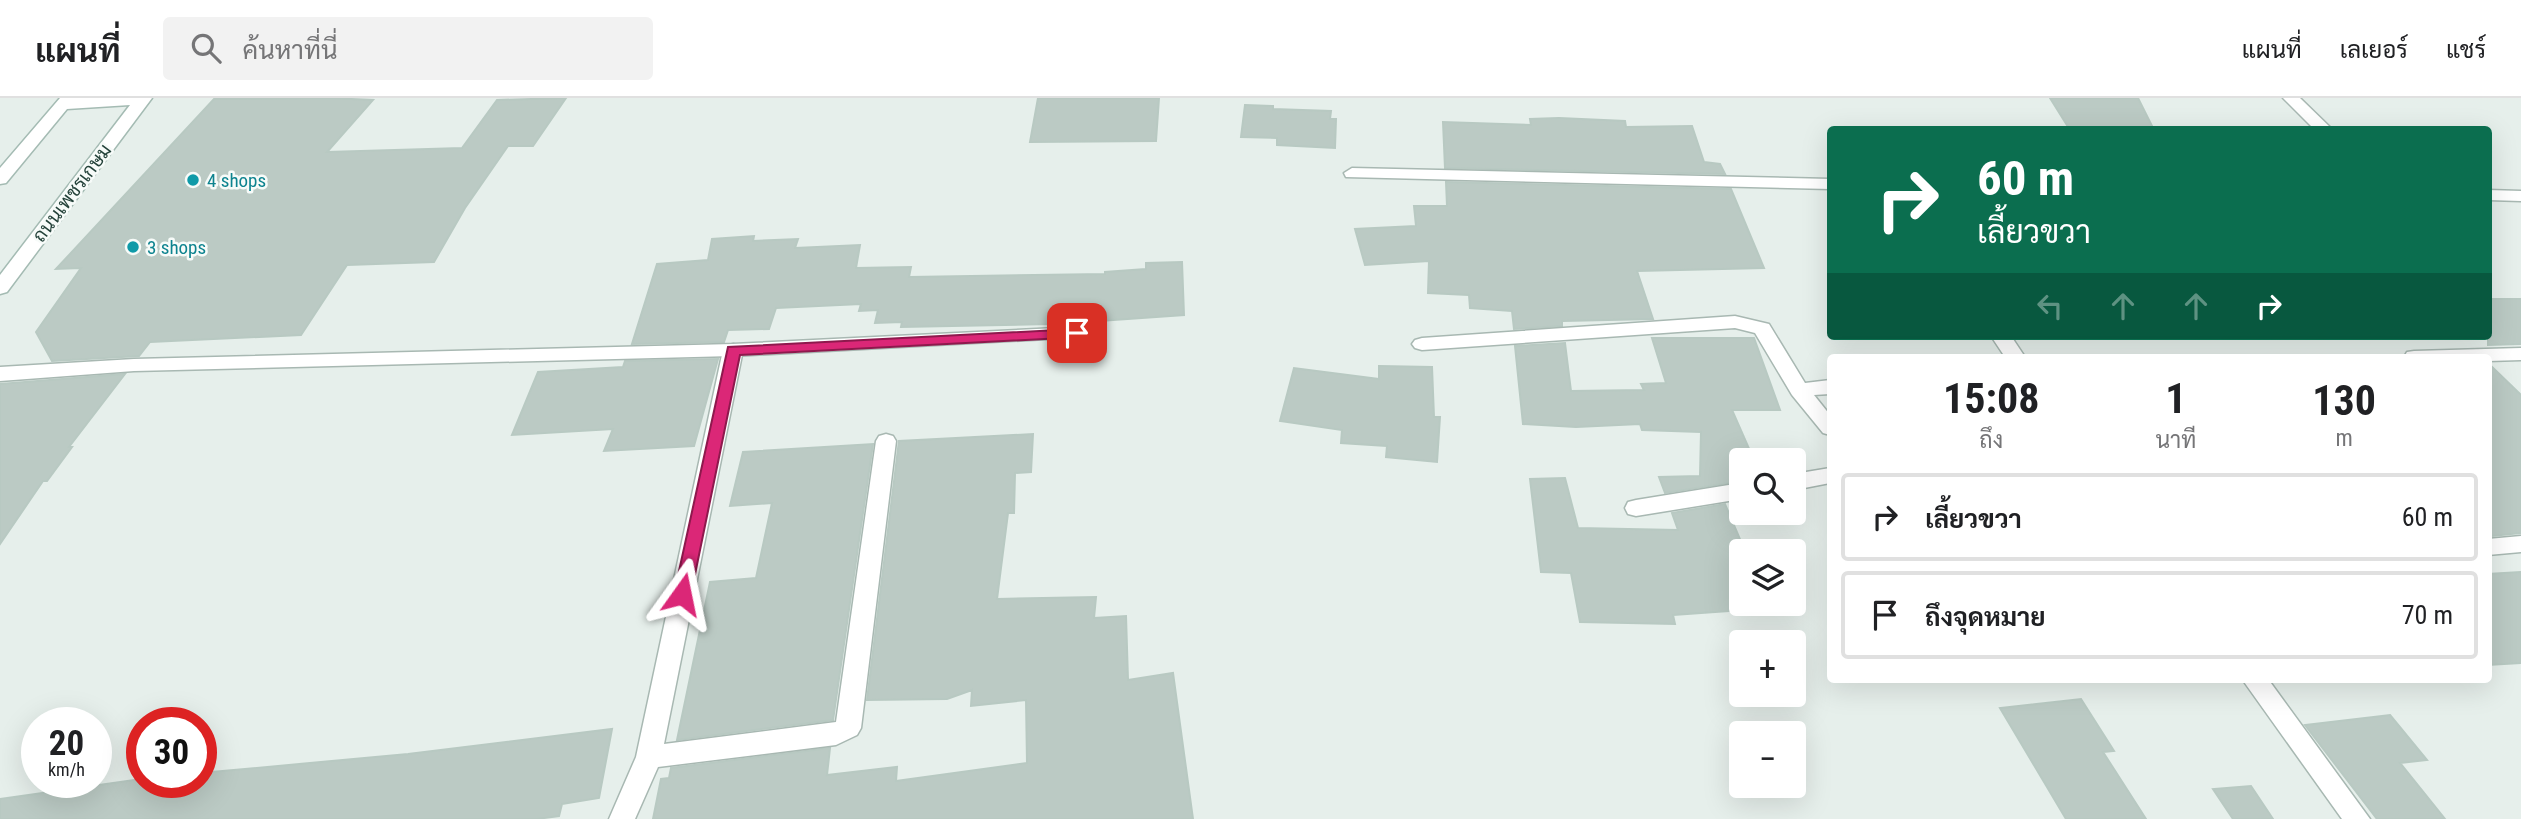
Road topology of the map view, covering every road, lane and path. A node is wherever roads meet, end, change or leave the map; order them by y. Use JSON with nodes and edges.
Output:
{"nodes":[{"id":1,"x":2291,"y":98,"type":"edge"},
{"id":2,"x":144,"y":99,"type":"edge"},
{"id":3,"x":66,"y":101,"type":"edge"},
{"id":4,"x":2321,"y":126,"type":"edge"},
{"id":5,"x":1352,"y":173,"type":"dead end"},
{"id":6,"x":0,"y":179,"type":"edge"},
{"id":7,"x":1827,"y":184,"type":"edge"},
{"id":8,"x":2492,"y":195,"type":"edge"},
{"id":9,"x":2521,"y":196,"type":"edge"},
{"id":10,"x":0,"y":288,"type":"edge"},
{"id":11,"x":1077,"y":333,"type":"dead end"},
{"id":12,"x":1422,"y":344,"type":"dead end"},
{"id":13,"x":733,"y":350,"type":"junction"},
{"id":14,"x":2521,"y":354,"type":"edge"},
{"id":15,"x":2492,"y":355,"type":"edge"},
{"id":16,"x":0,"y":374,"type":"edge"},
{"id":17,"x":1827,"y":387,"type":"edge"},
{"id":18,"x":1799,"y":390,"type":"junction"},
{"id":19,"x":1827,"y":424,"type":"edge"},
{"id":20,"x":886,"y":441,"type":"dead end"},
{"id":21,"x":1827,"y":476,"type":"edge"},
{"id":22,"x":1806,"y":480,"type":"edge"},
{"id":23,"x":1729,"y":493,"type":"edge"},
{"id":24,"x":1636,"y":508,"type":"dead end"},
{"id":25,"x":2521,"y":544,"type":"edge"},
{"id":26,"x":2492,"y":547,"type":"edge"},
{"id":27,"x":2257,"y":683,"type":"edge"},
{"id":28,"x":649,"y":757,"type":"junction"},
{"id":29,"x":622,"y":819,"type":"edge"},
{"id":30,"x":2357,"y":819,"type":"edge"}],
"edges":[{"from":1,"to":4,"type":"street"},
{"from":2,"to":3,"type":"street"},
{"from":2,"to":10,"type":"street","name":"ถนนเพชรเกษม"},
{"from":3,"to":6,"type":"street"},
{"from":5,"to":7,"type":"street"},
{"from":8,"to":9,"type":"street"},
{"from":11,"to":13,"type":"street"},
{"from":12,"to":18,"type":"street"},
{"from":13,"to":16,"type":"street"},
{"from":13,"to":28,"type":"street"},
{"from":14,"to":15,"type":"street"},
{"from":17,"to":18,"type":"street"},
{"from":18,"to":19,"type":"street"},
{"from":20,"to":28,"type":"street"},
{"from":21,"to":22,"type":"street"},
{"from":23,"to":24,"type":"street"},
{"from":25,"to":26,"type":"street"},
{"from":27,"to":30,"type":"street"},
{"from":28,"to":29,"type":"street"}]}
